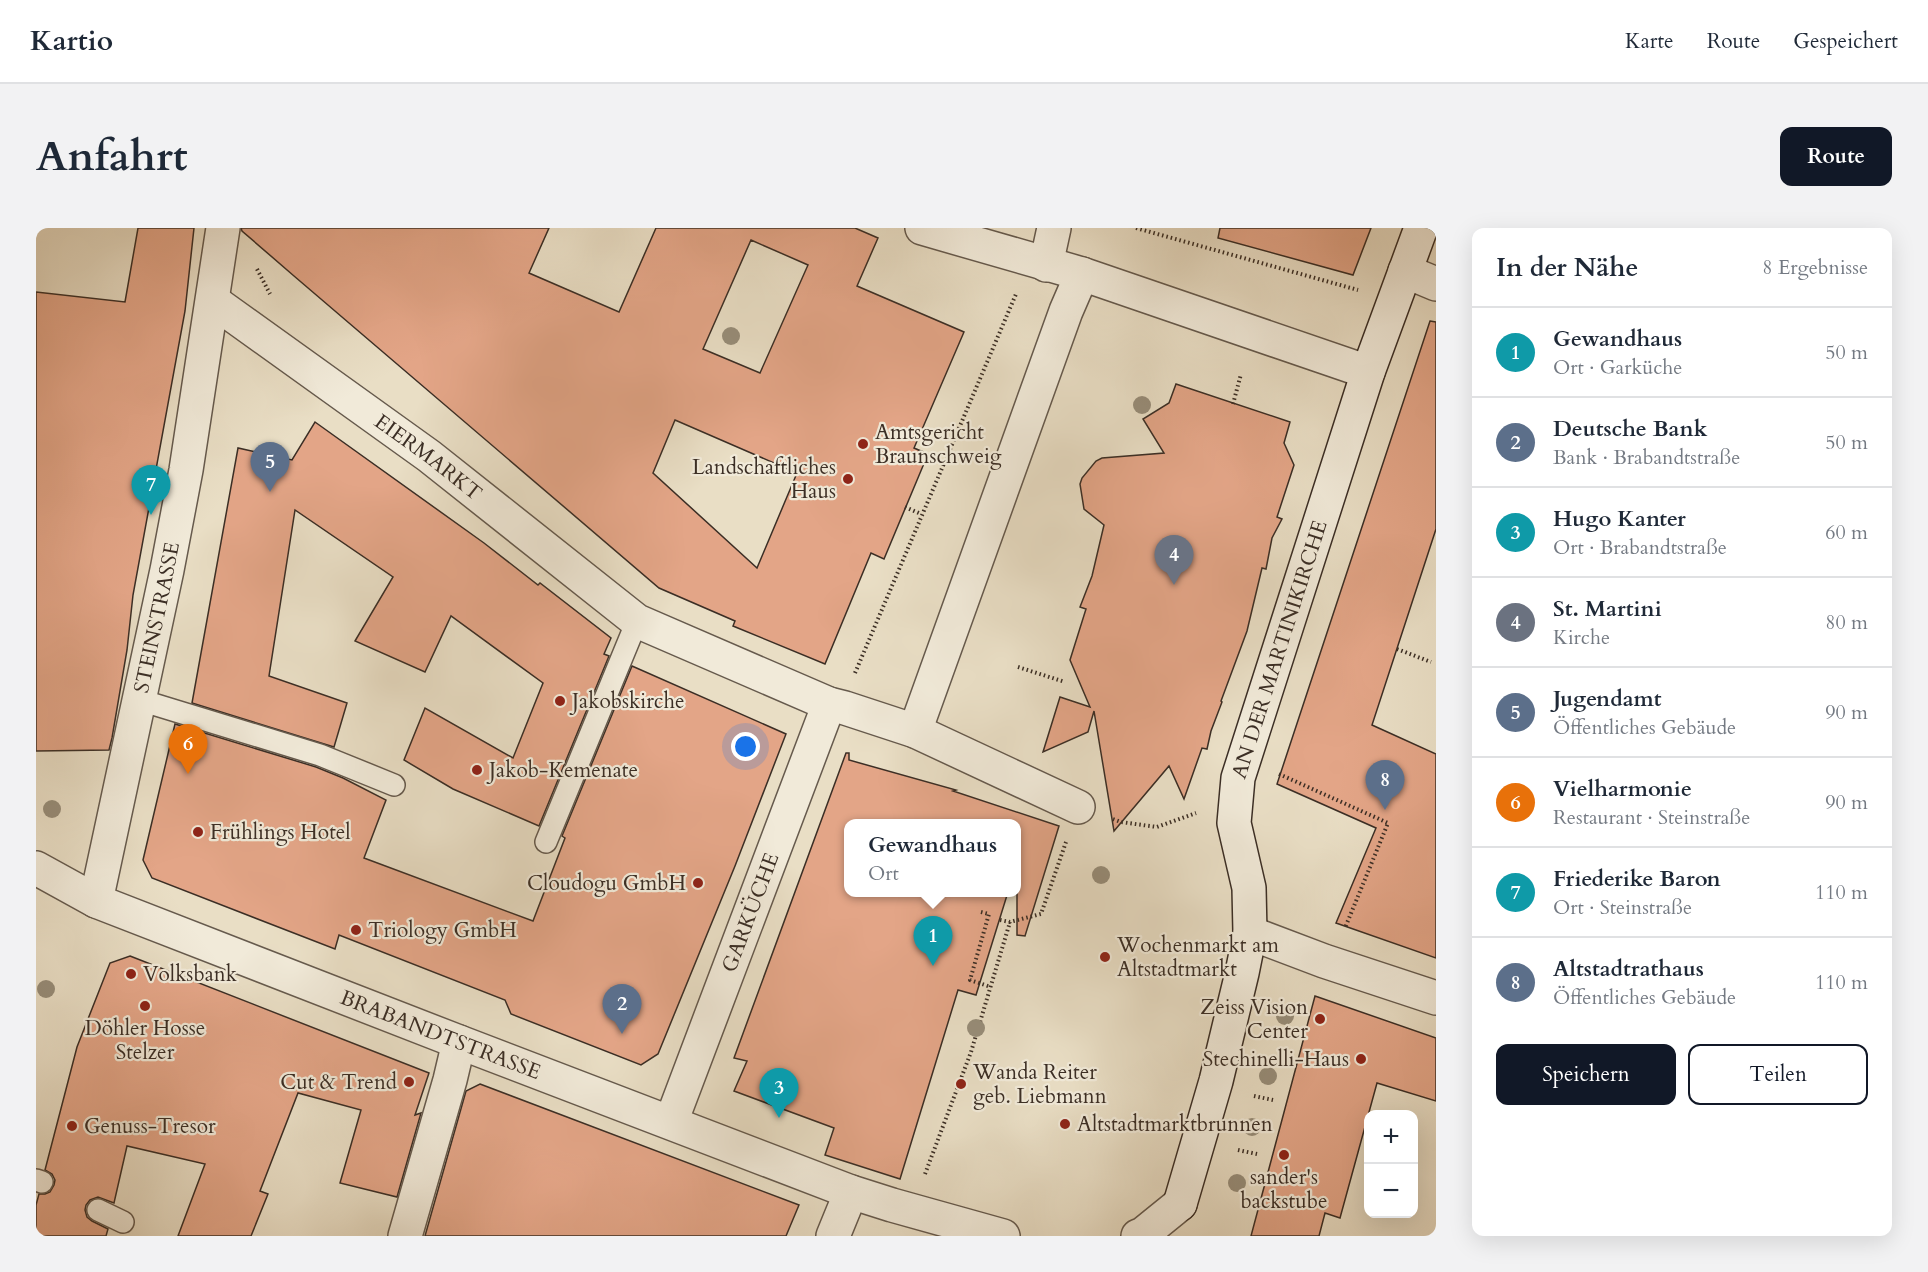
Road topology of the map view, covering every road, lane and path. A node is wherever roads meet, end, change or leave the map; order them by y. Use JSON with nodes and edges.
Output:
{"nodes":[{"id":1,"x":223,"y":228,"type":"edge"},
{"id":2,"x":922,"y":228,"type":"edge"},
{"id":3,"x":1054,"y":228,"type":"edge"},
{"id":4,"x":1136,"y":228,"type":"edge"},
{"id":5,"x":1421,"y":228,"type":"edge"},
{"id":6,"x":1046,"y":265,"type":"junction"},
{"id":7,"x":1405,"y":271,"type":"junction"},
{"id":8,"x":1082,"y":274,"type":"junction"},
{"id":9,"x":1436,"y":284,"type":"edge"},
{"id":10,"x":1020,"y":286,"type":"dead end"},
{"id":11,"x":1360,"y":290,"type":"dead end"},
{"id":12,"x":213,"y":301,"type":"junction"},
{"id":13,"x":1368,"y":372,"type":"junction"},
{"id":14,"x":1241,"y":374,"type":"dead end"},
{"id":15,"x":1233,"y":404,"type":"dead end"},
{"id":16,"x":905,"y":507,"type":"dead end"},
{"id":17,"x":921,"y":514,"type":"junction"},
{"id":18,"x":637,"y":621,"type":"junction"},
{"id":19,"x":1397,"y":649,"type":"dead end"},
{"id":20,"x":1431,"y":662,"type":"dead end"},
{"id":21,"x":1018,"y":667,"type":"dead end"},
{"id":22,"x":1065,"y":682,"type":"dead end"},
{"id":23,"x":840,"y":693,"type":"junction"},
{"id":24,"x":140,"y":700,"type":"junction"},
{"id":25,"x":915,"y":731,"type":"junction"},
{"id":26,"x":1280,"y":775,"type":"dead end"},
{"id":27,"x":394,"y":785,"type":"dead end"},
{"id":28,"x":1078,"y":807,"type":"junction"},
{"id":29,"x":1196,"y":813,"type":"dead end"},
{"id":30,"x":546,"y":842,"type":"dead end"},
{"id":31,"x":36,"y":868,"type":"edge"},
{"id":32,"x":96,"y":900,"type":"junction"},
{"id":33,"x":981,"y":912,"type":"dead end"},
{"id":34,"x":1000,"y":920,"type":"dead end"},
{"id":35,"x":1010,"y":922,"type":"junction"},
{"id":36,"x":1346,"y":926,"type":"dead end"},
{"id":37,"x":1250,"y":933,"type":"junction"},
{"id":38,"x":991,"y":987,"type":"junction"},
{"id":39,"x":1436,"y":998,"type":"edge"},
{"id":40,"x":459,"y":1042,"type":"junction"},
{"id":41,"x":1254,"y":1096,"type":"dead end"},
{"id":42,"x":1273,"y":1100,"type":"dead end"},
{"id":43,"x":671,"y":1122,"type":"junction"},
{"id":44,"x":1238,"y":1150,"type":"dead end"},
{"id":45,"x":1257,"y":1154,"type":"dead end"},
{"id":46,"x":924,"y":1178,"type":"dead end"},
{"id":47,"x":851,"y":1192,"type":"junction"},
{"id":48,"x":1180,"y":1204,"type":"junction"},
{"id":49,"x":98,"y":1210,"type":"dead end"},
{"id":50,"x":123,"y":1222,"type":"dead end"},
{"id":51,"x":405,"y":1236,"type":"edge"},
{"id":52,"x":833,"y":1236,"type":"edge"},
{"id":53,"x":1003,"y":1236,"type":"edge"},
{"id":54,"x":1137,"y":1236,"type":"edge"},
{"id":55,"x":1183,"y":1236,"type":"edge"}],
"edges":[{"from":1,"to":12,"type":"street","name":"STEINSTRASSE"},
{"from":2,"to":6,"type":"street"},
{"from":3,"to":6,"type":"street"},
{"from":4,"to":11,"type":"path"},
{"from":5,"to":7,"type":"street","name":"AN DER MARTINIKIRCHE"},
{"from":6,"to":8,"type":"street"},
{"from":7,"to":9,"type":"street"},
{"from":7,"to":13,"type":"street","name":"AN DER MARTINIKIRCHE"},
{"from":8,"to":13,"type":"street"},
{"from":8,"to":25,"type":"street"},
{"from":10,"to":17,"type":"path"},
{"from":12,"to":18,"type":"street","name":"EIERMARKT"},
{"from":12,"to":24,"type":"street","name":"STEINSTRASSE"},
{"from":13,"to":37,"type":"street","name":"AN DER MARTINIKIRCHE"},
{"from":14,"to":15,"type":"path"},
{"from":16,"to":17,"type":"path"},
{"from":17,"to":23,"type":"path"},
{"from":18,"to":23,"type":"street","name":"EIERMARKT"},
{"from":18,"to":30,"type":"lane"},
{"from":19,"to":20,"type":"path"},
{"from":21,"to":22,"type":"path"},
{"from":23,"to":25,"type":"street"},
{"from":23,"to":43,"type":"street","name":"GARKÜCHE"},
{"from":24,"to":27,"type":"lane"},
{"from":24,"to":32,"type":"street","name":"STEINSTRASSE"},
{"from":25,"to":28,"type":"street"},
{"from":26,"to":36,"type":"path"},
{"from":28,"to":29,"type":"path"},
{"from":28,"to":35,"type":"path"},
{"from":31,"to":32,"type":"street","name":"BRABANDTSTRASSE"},
{"from":32,"to":40,"type":"street","name":"BRABANDTSTRASSE"},
{"from":33,"to":38,"type":"path"},
{"from":34,"to":35,"type":"path"},
{"from":35,"to":38,"type":"path"},
{"from":37,"to":39,"type":"street"},
{"from":37,"to":48,"type":"street","name":"AN DER MARTINIKIRCHE"},
{"from":38,"to":46,"type":"path"},
{"from":40,"to":43,"type":"street","name":"BRABANDTSTRASSE"},
{"from":40,"to":51,"type":"street"},
{"from":41,"to":42,"type":"path"},
{"from":43,"to":47,"type":"street","name":"BRABANDTSTRASSE"},
{"from":44,"to":45,"type":"path"},
{"from":47,"to":52,"type":"street"},
{"from":47,"to":53,"type":"street","name":"BRABANDTSTRASSE"},
{"from":48,"to":54,"type":"street"},
{"from":48,"to":55,"type":"street"},
{"from":49,"to":50,"type":"lane"}]}
